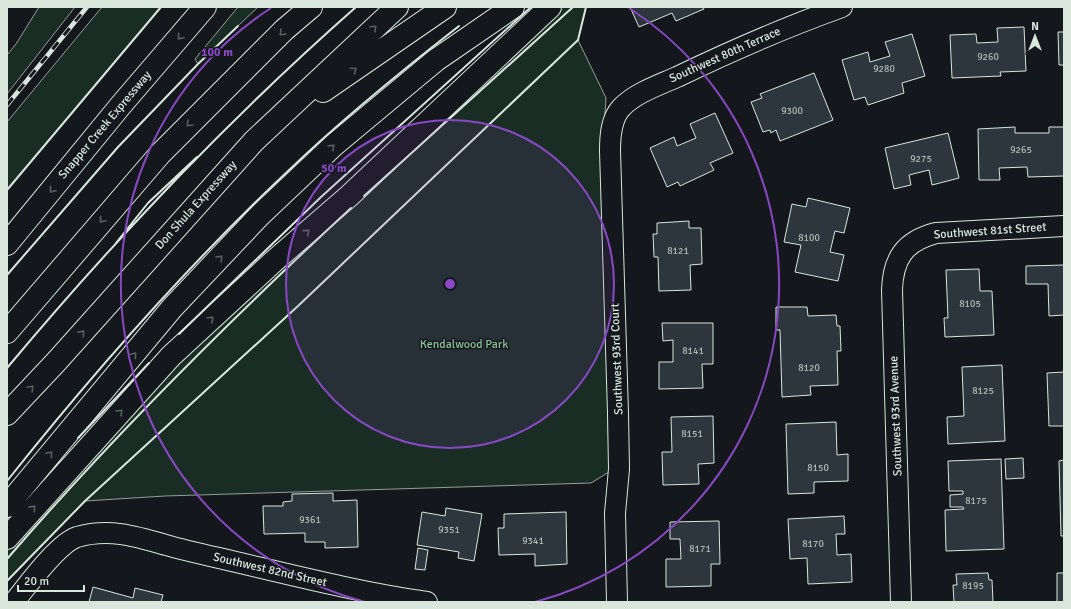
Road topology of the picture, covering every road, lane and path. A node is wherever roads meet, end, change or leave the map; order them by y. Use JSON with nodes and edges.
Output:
{"nodes":[{"id":1,"x":205,"y":7,"type":"edge"},
{"id":2,"x":311,"y":7,"type":"edge"},
{"id":3,"x":397,"y":7,"type":"edge"},
{"id":4,"x":445,"y":7,"type":"edge"},
{"id":5,"x":513,"y":7,"type":"edge"},
{"id":6,"x":550,"y":7,"type":"edge"},
{"id":7,"x":842,"y":7,"type":"edge"},
{"id":8,"x":615,"y":116,"type":"joint"},
{"id":9,"x":254,"y":141,"type":"junction"},
{"id":10,"x":1064,"y":226,"type":"edge"},
{"id":11,"x":917,"y":239,"type":"joint"},
{"id":12,"x":7,"y":244,"type":"edge"},
{"id":13,"x":7,"y":332,"type":"edge"},
{"id":14,"x":7,"y":414,"type":"edge"},
{"id":15,"x":7,"y":506,"type":"edge"},
{"id":16,"x":7,"y":538,"type":"edge"},
{"id":17,"x":14,"y":602,"type":"edge"},
{"id":18,"x":427,"y":602,"type":"edge"},
{"id":19,"x":617,"y":602,"type":"edge"},
{"id":20,"x":901,"y":602,"type":"edge"}],
"edges":[{"from":1,"to":12,"type":"highway","name":"Snapper Creek Expressway","one_way":true},
{"from":2,"to":13,"type":"highway","one_way":true},
{"from":9,"to":3,"type":"highway","name":"Don Shula Expressway","one_way":true},
{"from":9,"to":4,"type":"highway","one_way":true},
{"from":15,"to":5,"type":"highway","one_way":true},
{"from":16,"to":6,"type":"highway","one_way":true},
{"from":7,"to":8,"type":"street","name":"Southwest 80th Terrace"},
{"from":8,"to":19,"type":"street","name":"Southwest 93rd Court"},
{"from":14,"to":9,"type":"highway","name":"Don Shula Expressway","one_way":true},
{"from":10,"to":11,"type":"street","name":"Southwest 81st Street"},
{"from":11,"to":20,"type":"street","name":"Southwest 93rd Avenue"},
{"from":17,"to":18,"type":"street","name":"Southwest 82nd Street"}]}
